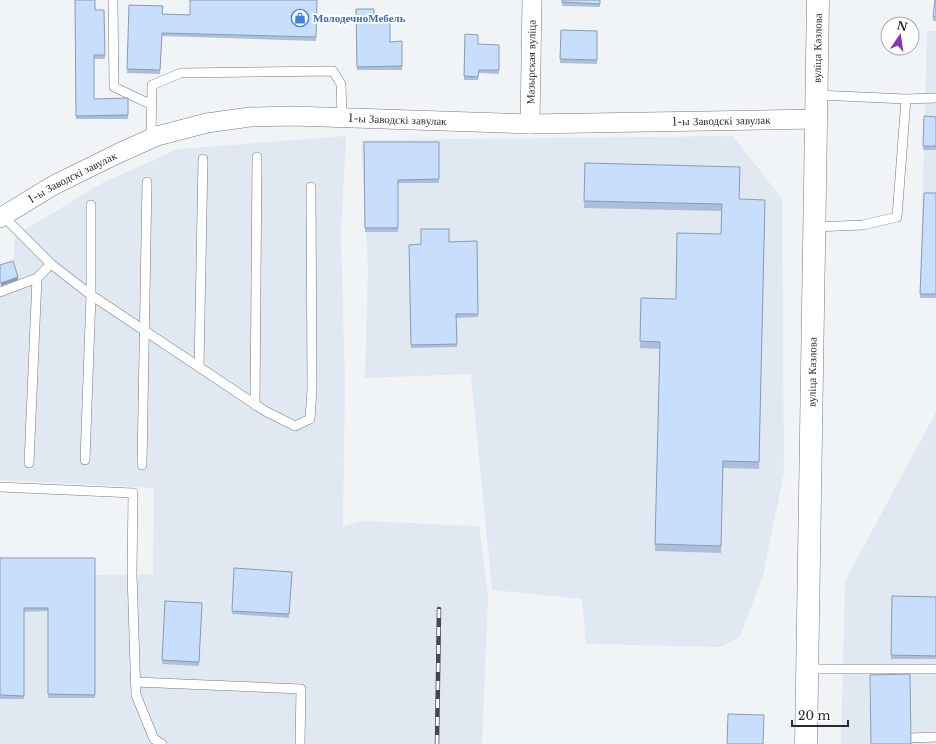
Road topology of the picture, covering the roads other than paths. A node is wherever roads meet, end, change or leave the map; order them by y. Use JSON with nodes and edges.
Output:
{"nodes":[{"id":1,"x":113,"y":0,"type":"edge"},
{"id":2,"x":532,"y":0,"type":"edge"},
{"id":3,"x":818,"y":0,"type":"edge"},
{"id":4,"x":816,"y":94,"type":"junction"},
{"id":5,"x":936,"y":98,"type":"edge"},
{"id":6,"x":906,"y":99,"type":"junction"},
{"id":7,"x":152,"y":105,"type":"junction"},
{"id":8,"x":342,"y":118,"type":"junction"},
{"id":9,"x":816,"y":119,"type":"junction"},
{"id":10,"x":530,"y":124,"type":"junction"},
{"id":11,"x":151,"y":139,"type":"junction"},
{"id":12,"x":257,"y":157,"type":"dead end"},
{"id":13,"x":203,"y":159,"type":"dead end"},
{"id":14,"x":147,"y":182,"type":"dead end"},
{"id":15,"x":311,"y":188,"type":"dead end"},
{"id":16,"x":91,"y":205,"type":"dead end"},
{"id":17,"x":1,"y":217,"type":"edge"},
{"id":18,"x":814,"y":227,"type":"junction"},
{"id":19,"x":51,"y":264,"type":"junction"},
{"id":20,"x":37,"y":278,"type":"junction"},
{"id":21,"x":0,"y":292,"type":"edge"},
{"id":22,"x":91,"y":295,"type":"junction"},
{"id":23,"x":145,"y":331,"type":"junction"},
{"id":24,"x":199,"y":367,"type":"junction"},
{"id":25,"x":255,"y":405,"type":"junction"},
{"id":26,"x":85,"y":460,"type":"dead end"},
{"id":27,"x":29,"y":463,"type":"dead end"},
{"id":28,"x":142,"y":465,"type":"dead end"},
{"id":29,"x":0,"y":487,"type":"edge"},
{"id":30,"x":807,"y":669,"type":"junction"},
{"id":31,"x":936,"y":669,"type":"edge"},
{"id":32,"x":135,"y":682,"type":"junction"},
{"id":33,"x":936,"y":737,"type":"edge"},
{"id":34,"x":911,"y":738,"type":"edge"},
{"id":35,"x":162,"y":744,"type":"edge"},
{"id":36,"x":300,"y":744,"type":"edge"},
{"id":37,"x":806,"y":744,"type":"edge"}],
"edges":[{"from":1,"to":7,"type":"lane"},
{"from":2,"to":10,"type":"street","name":"Мазырская вуліца"},
{"from":3,"to":4,"type":"main road","name":"вуліца Казлова"},
{"from":4,"to":6,"type":"lane"},
{"from":4,"to":9,"type":"main road","name":"вуліца Казлова"},
{"from":5,"to":6,"type":"lane"},
{"from":6,"to":18,"type":"lane"},
{"from":7,"to":8,"type":"lane"},
{"from":7,"to":11,"type":"lane"},
{"from":8,"to":10,"type":"street","name":"1-ы Заводскі завулак"},
{"from":8,"to":11,"type":"street","name":"1-ы Заводскі завулак"},
{"from":9,"to":10,"type":"street","name":"1-ы Заводскі завулак"},
{"from":9,"to":18,"type":"main road","name":"вуліца Казлова"},
{"from":11,"to":17,"type":"street","name":"1-ы Заводскі завулак"},
{"from":12,"to":25,"type":"lane"},
{"from":13,"to":24,"type":"lane"},
{"from":14,"to":23,"type":"lane"},
{"from":15,"to":25,"type":"lane"},
{"from":16,"to":22,"type":"lane"},
{"from":17,"to":19,"type":"lane"},
{"from":18,"to":30,"type":"main road","name":"вуліца Казлова"},
{"from":19,"to":20,"type":"lane"},
{"from":19,"to":22,"type":"lane"},
{"from":20,"to":21,"type":"lane"},
{"from":20,"to":27,"type":"lane"},
{"from":22,"to":23,"type":"lane"},
{"from":22,"to":26,"type":"lane"},
{"from":23,"to":24,"type":"lane"},
{"from":23,"to":28,"type":"lane"},
{"from":24,"to":25,"type":"lane"},
{"from":29,"to":32,"type":"lane"},
{"from":30,"to":31,"type":"lane"},
{"from":30,"to":37,"type":"main road","name":"вуліца Казлова"},
{"from":32,"to":35,"type":"lane"},
{"from":32,"to":36,"type":"lane"},
{"from":33,"to":34,"type":"lane"}]}
